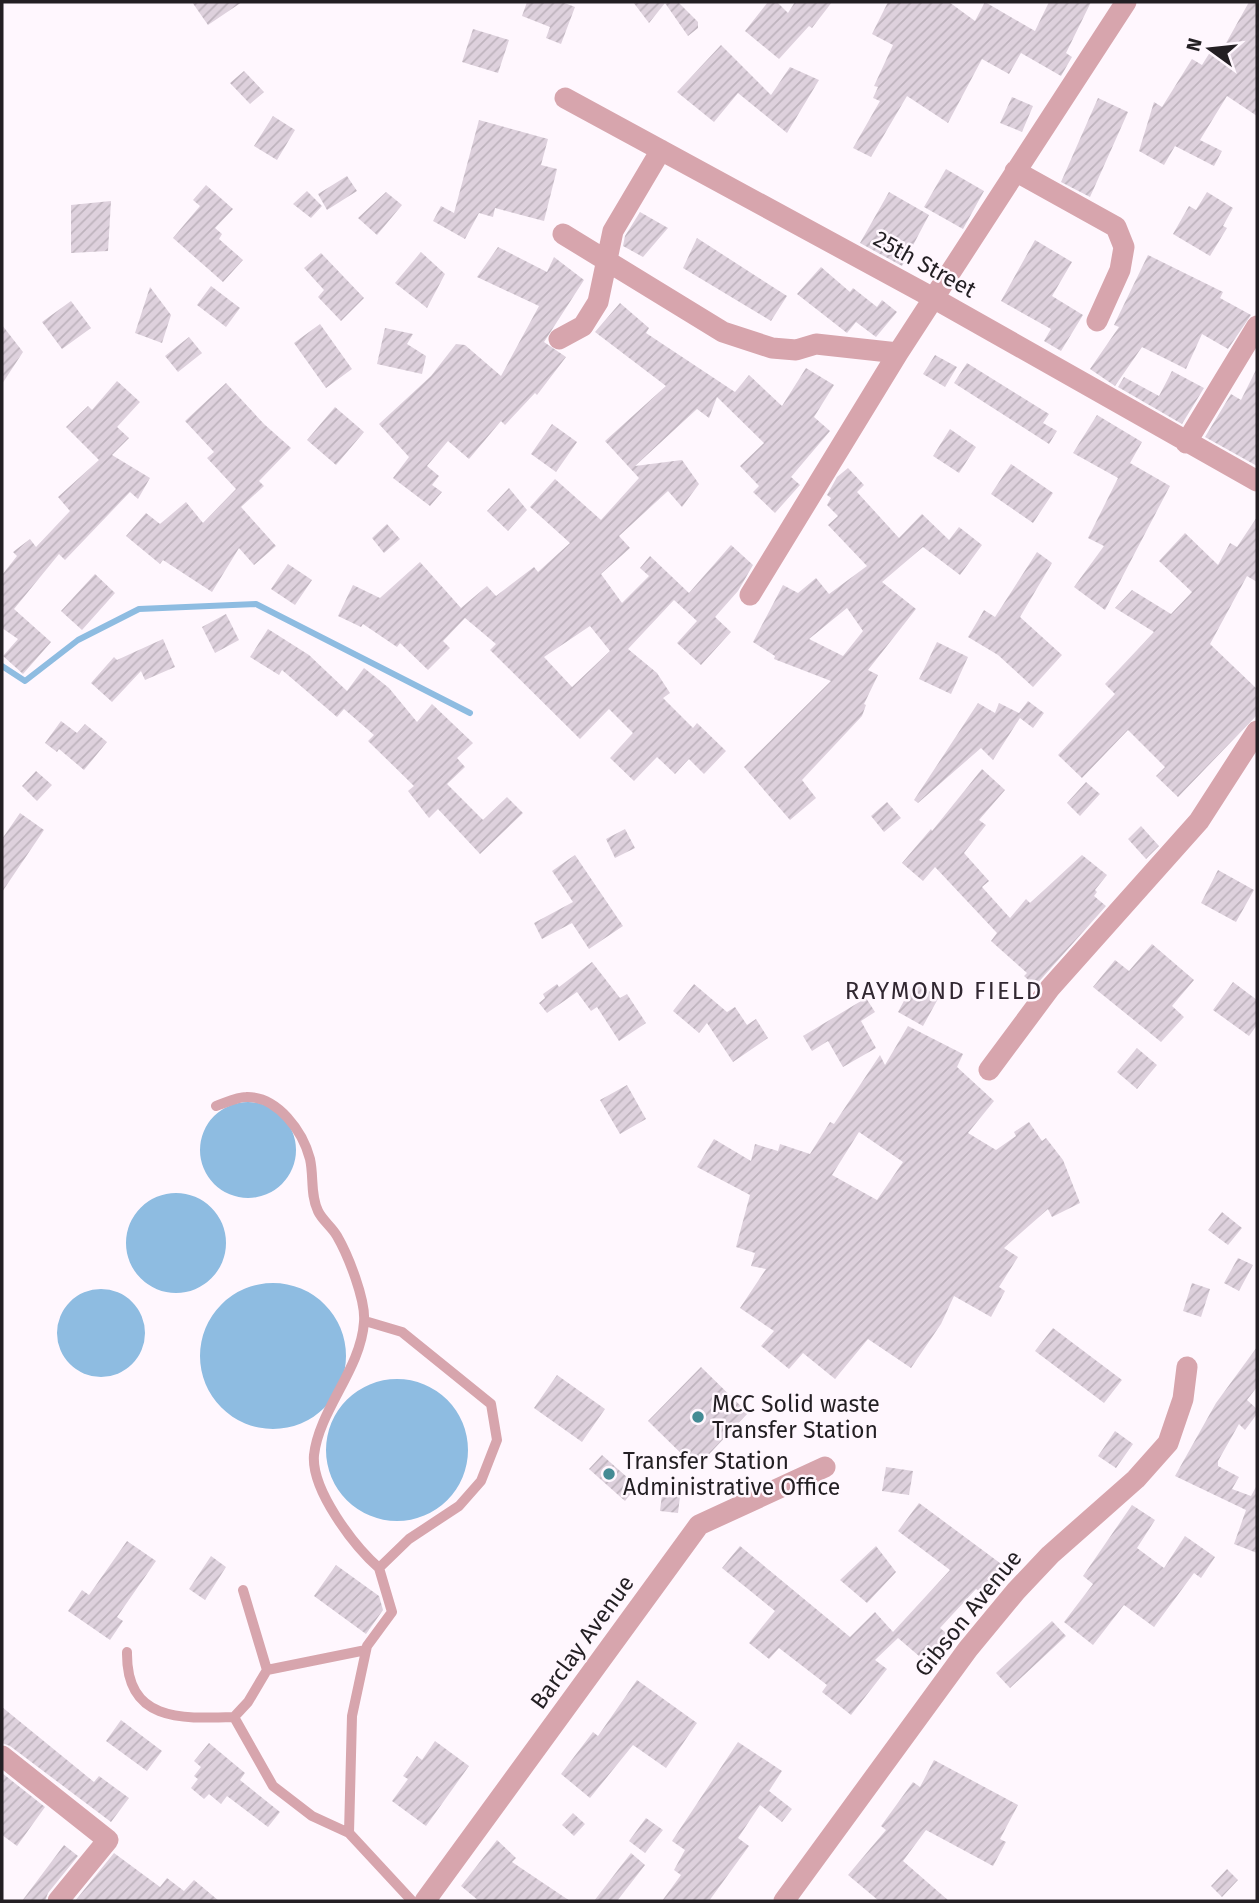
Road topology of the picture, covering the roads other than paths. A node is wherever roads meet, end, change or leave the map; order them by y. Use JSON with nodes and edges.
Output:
{"nodes":[{"id":1,"x":1126,"y":2,"type":"edge"},
{"id":2,"x":565,"y":98,"type":"dead end"},
{"id":3,"x":661,"y":150,"type":"junction"},
{"id":4,"x":1015,"y":171,"type":"junction"},
{"id":5,"x":563,"y":234,"type":"dead end"},
{"id":6,"x":607,"y":263,"type":"junction"},
{"id":7,"x":935,"y":299,"type":"junction"},
{"id":8,"x":1097,"y":321,"type":"dead end"},
{"id":9,"x":1257,"y":326,"type":"edge"},
{"id":10,"x":559,"y":339,"type":"dead end"},
{"id":11,"x":898,"y":353,"type":"junction"},
{"id":12,"x":1186,"y":443,"type":"junction"},
{"id":13,"x":1257,"y":481,"type":"edge"},
{"id":14,"x":750,"y":595,"type":"dead end"},
{"id":15,"x":1257,"y":732,"type":"edge"},
{"id":16,"x":989,"y":1069,"type":"dead end"},
{"id":17,"x":216,"y":1106,"type":"dead end"},
{"id":18,"x":365,"y":1321,"type":"junction"},
{"id":19,"x":1187,"y":1367,"type":"dead end"},
{"id":20,"x":825,"y":1467,"type":"dead end"},
{"id":21,"x":379,"y":1568,"type":"junction"},
{"id":22,"x":243,"y":1590,"type":"dead end"},
{"id":23,"x":366,"y":1650,"type":"junction"},
{"id":24,"x":127,"y":1652,"type":"dead end"},
{"id":25,"x":267,"y":1670,"type":"junction"},
{"id":26,"x":234,"y":1717,"type":"junction"},
{"id":27,"x":2,"y":1756,"type":"edge"},
{"id":28,"x":349,"y":1833,"type":"junction"},
{"id":29,"x":58,"y":1901,"type":"edge"},
{"id":30,"x":412,"y":1901,"type":"edge"},
{"id":31,"x":425,"y":1901,"type":"edge"},
{"id":32,"x":784,"y":1901,"type":"edge"}],
"edges":[{"from":1,"to":4,"type":"street"},
{"from":2,"to":3,"type":"street","name":"25th Street"},
{"from":3,"to":6,"type":"street"},
{"from":3,"to":7,"type":"street","name":"25th Street"},
{"from":4,"to":7,"type":"street"},
{"from":4,"to":8,"type":"street"},
{"from":5,"to":6,"type":"street"},
{"from":6,"to":10,"type":"street"},
{"from":6,"to":11,"type":"street"},
{"from":7,"to":11,"type":"street"},
{"from":7,"to":12,"type":"street","name":"25th Street"},
{"from":9,"to":12,"type":"street"},
{"from":11,"to":14,"type":"street"},
{"from":12,"to":13,"type":"street","name":"25th Street"},
{"from":15,"to":16,"type":"street"},
{"from":17,"to":18,"type":"lane"},
{"from":18,"to":21,"type":"lane"},
{"from":18,"to":21,"type":"lane"},
{"from":19,"to":32,"type":"street","name":"Gibson Avenue"},
{"from":20,"to":31,"type":"street","name":"Barclay Avenue"},
{"from":21,"to":23,"type":"lane"},
{"from":22,"to":25,"type":"lane"},
{"from":23,"to":25,"type":"lane"},
{"from":23,"to":28,"type":"lane"},
{"from":24,"to":26,"type":"lane"},
{"from":25,"to":26,"type":"lane"},
{"from":26,"to":28,"type":"lane"},
{"from":27,"to":29,"type":"street"},
{"from":28,"to":30,"type":"lane"}]}
